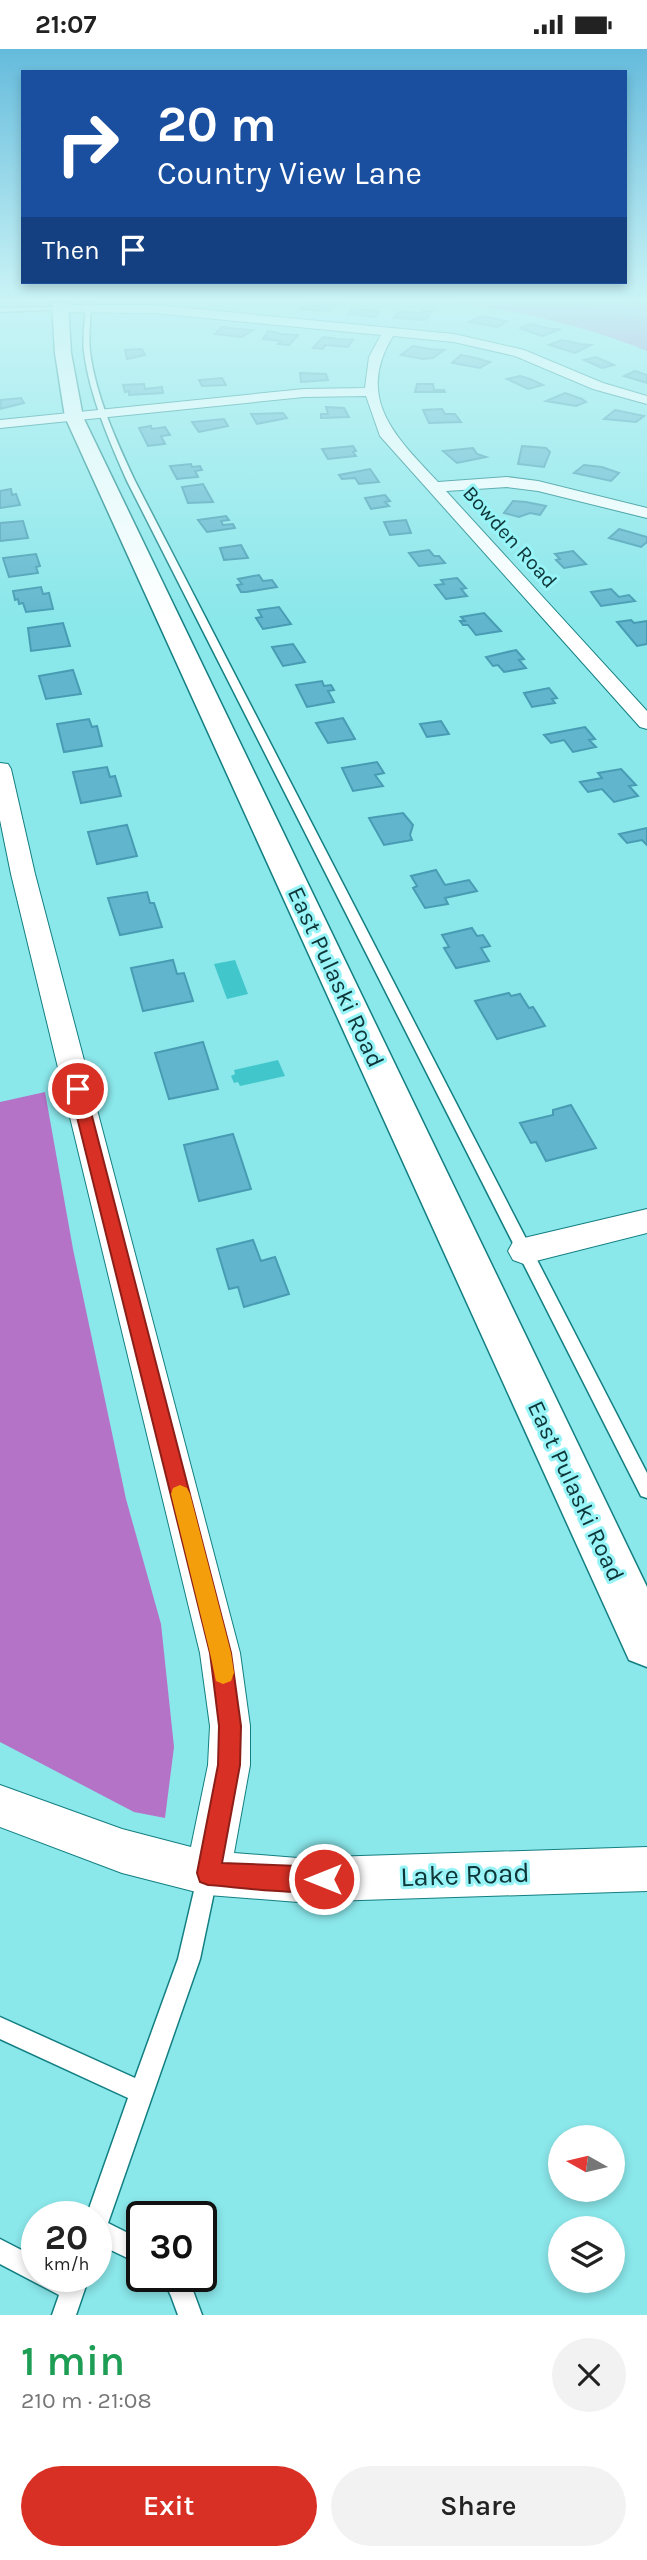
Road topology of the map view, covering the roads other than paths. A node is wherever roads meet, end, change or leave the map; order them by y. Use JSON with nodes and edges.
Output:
{"nodes":[{"id":1,"x":72,"y":409,"type":"edge"},
{"id":2,"x":101,"y":409,"type":"edge"},
{"id":3,"x":159,"y":409,"type":"edge"},
{"id":4,"x":377,"y":409,"type":"edge"},
{"id":5,"x":102,"y":415,"type":"junction"},
{"id":6,"x":74,"y":417,"type":"junction"},
{"id":7,"x":0,"y":424,"type":"edge"},
{"id":8,"x":434,"y":487,"type":"junction"},
{"id":9,"x":647,"y":513,"type":"edge"},
{"id":10,"x":647,"y":723,"type":"edge"},
{"id":11,"x":0,"y":769,"type":"edge"},
{"id":12,"x":12,"y":876,"type":"edge"},
{"id":13,"x":647,"y":1221,"type":"edge"},
{"id":14,"x":524,"y":1251,"type":"junction"},
{"id":15,"x":647,"y":1490,"type":"edge"},
{"id":16,"x":647,"y":1642,"type":"edge"},
{"id":17,"x":0,"y":1806,"type":"edge"},
{"id":18,"x":647,"y":1868,"type":"edge"},
{"id":19,"x":208,"y":1873,"type":"junction"},
{"id":20,"x":0,"y":2028,"type":"edge"},
{"id":21,"x":142,"y":2093,"type":"junction"},
{"id":22,"x":103,"y":2201,"type":"edge"},
{"id":23,"x":0,"y":2251,"type":"edge"},
{"id":24,"x":21,"y":2262,"type":"edge"},
{"id":25,"x":72,"y":2292,"type":"edge"},
{"id":26,"x":183,"y":2292,"type":"edge"},
{"id":27,"x":64,"y":2315,"type":"edge"},
{"id":28,"x":190,"y":2315,"type":"edge"}],
"edges":[{"from":1,"to":6,"type":"main road","name":"East Pulaski Road"},
{"from":2,"to":5,"type":"lane"},
{"from":3,"to":5,"type":"street"},
{"from":4,"to":8,"type":"street","name":"Bowden Road"},
{"from":5,"to":6,"type":"street"},
{"from":5,"to":14,"type":"lane"},
{"from":6,"to":7,"type":"street"},
{"from":6,"to":16,"type":"main road","name":"East Pulaski Road"},
{"from":8,"to":9,"type":"street"},
{"from":8,"to":10,"type":"street","name":"Bowden Road"},
{"from":11,"to":12,"type":"street"},
{"from":12,"to":19,"type":"street"},
{"from":13,"to":14,"type":"street"},
{"from":14,"to":15,"type":"lane"},
{"from":17,"to":19,"type":"street","name":"Lake Road"},
{"from":18,"to":19,"type":"street","name":"Lake Road"},
{"from":19,"to":21,"type":"lane"},
{"from":20,"to":21,"type":"lane"},
{"from":21,"to":22,"type":"lane"},
{"from":23,"to":24,"type":"lane"},
{"from":25,"to":27,"type":"lane"},
{"from":26,"to":28,"type":"lane"}]}
